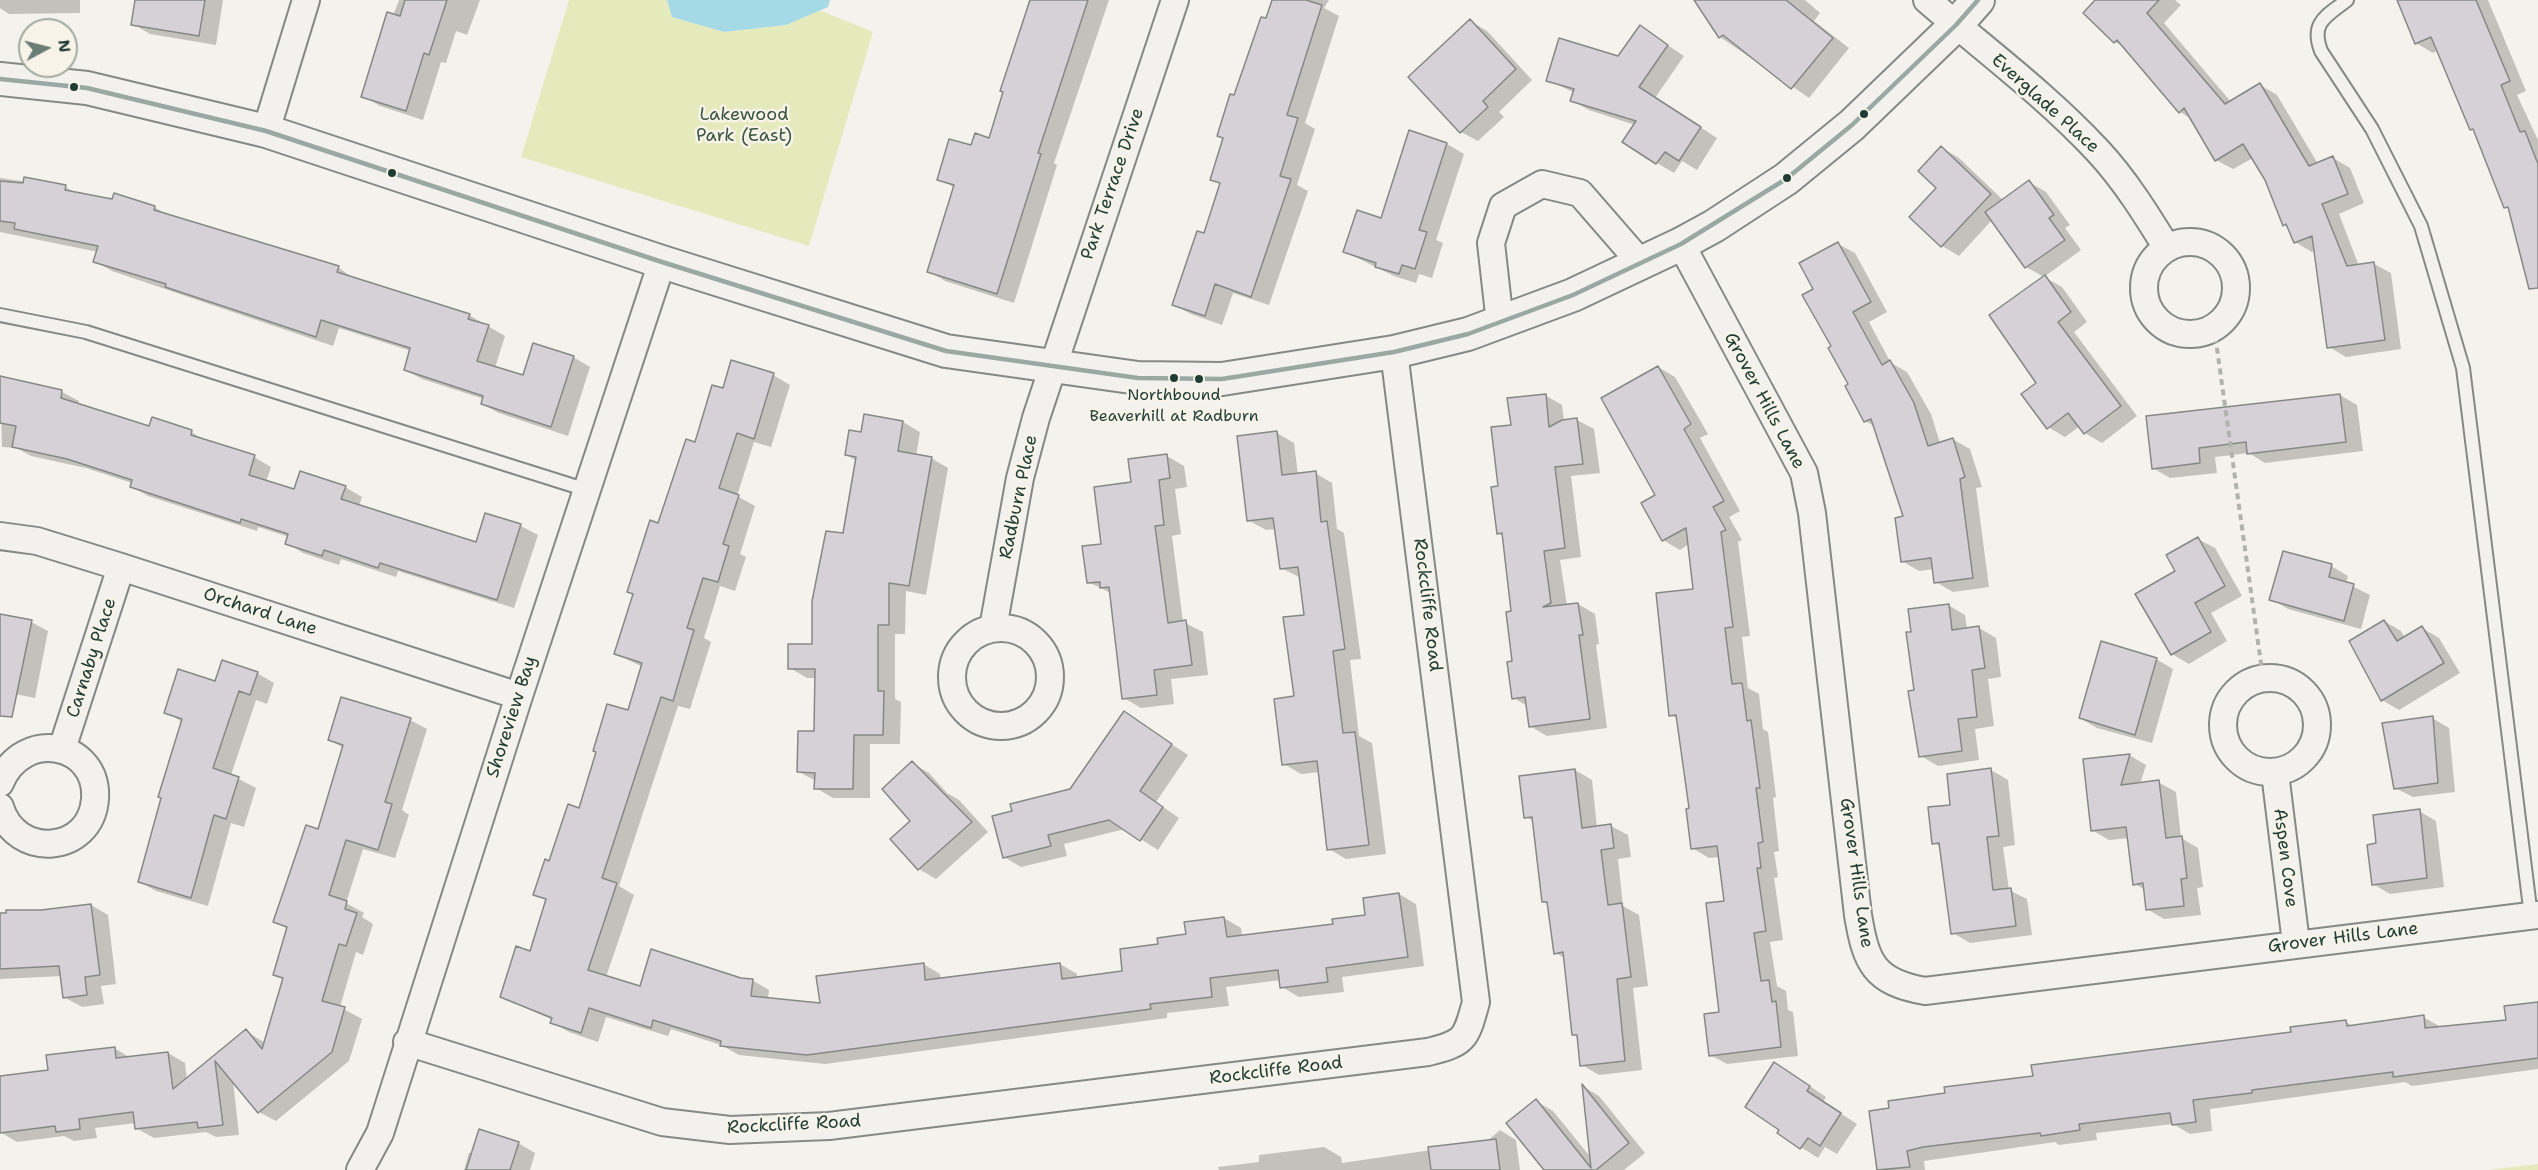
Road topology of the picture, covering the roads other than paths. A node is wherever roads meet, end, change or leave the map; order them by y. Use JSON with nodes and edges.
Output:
{"nodes":[{"id":1,"x":306,"y":0,"type":"edge"},
{"id":2,"x":1175,"y":0,"type":"edge"},
{"id":3,"x":1927,"y":0,"type":"edge"},
{"id":4,"x":1978,"y":0,"type":"edge"},
{"id":5,"x":2348,"y":0,"type":"edge"},
{"id":6,"x":1956,"y":25,"type":"junction"},
{"id":7,"x":0,"y":79,"type":"edge"},
{"id":8,"x":266,"y":131,"type":"junction"},
{"id":9,"x":1681,"y":244,"type":"junction"},
{"id":10,"x":2167,"y":248,"type":"junction"},
{"id":11,"x":662,"y":262,"type":"junction"},
{"id":12,"x":1640,"y":262,"type":"junction"},
{"id":13,"x":0,"y":315,"type":"edge"},
{"id":14,"x":1500,"y":323,"type":"junction"},
{"id":15,"x":1394,"y":352,"type":"junction"},
{"id":16,"x":1051,"y":367,"type":"junction"},
{"id":17,"x":587,"y":490,"type":"junction"},
{"id":18,"x":0,"y":536,"type":"edge"},
{"id":19,"x":121,"y":567,"type":"junction"},
{"id":20,"x":993,"y":628,"type":"dead end"},
{"id":21,"x":519,"y":696,"type":"junction"},
{"id":22,"x":62,"y":749,"type":"junction"},
{"id":23,"x":2275,"y":772,"type":"junction"},
{"id":24,"x":0,"y":783,"type":"edge"},
{"id":25,"x":0,"y":807,"type":"edge"},
{"id":26,"x":2535,"y":916,"type":"edge"},
{"id":27,"x":2296,"y":944,"type":"junction"},
{"id":28,"x":407,"y":1042,"type":"junction"},
{"id":29,"x":360,"y":1170,"type":"edge"}],
"edges":[{"from":1,"to":8,"type":"street"},
{"from":2,"to":16,"type":"street","name":"Park Terrace Drive"},
{"from":3,"to":6,"type":"street"},
{"from":4,"to":6,"type":"street"},
{"from":5,"to":26,"type":"lane"},
{"from":6,"to":9,"type":"street"},
{"from":6,"to":10,"type":"street","name":"Everglade Place"},
{"from":7,"to":8,"type":"street"},
{"from":8,"to":11,"type":"street"},
{"from":9,"to":12,"type":"street"},
{"from":9,"to":27,"type":"street","name":"Grover Hills Lane"},
{"from":10,"to":10,"type":"street"},
{"from":11,"to":16,"type":"street"},
{"from":11,"to":17,"type":"street","name":"Shoreview Bay"},
{"from":12,"to":14,"type":"street"},
{"from":12,"to":14,"type":"street"},
{"from":13,"to":17,"type":"lane"},
{"from":14,"to":15,"type":"street"},
{"from":15,"to":16,"type":"street"},
{"from":15,"to":28,"type":"street","name":"Rockcliffe Road"},
{"from":16,"to":20,"type":"street","name":"Radburn Place"},
{"from":17,"to":21,"type":"street","name":"Shoreview Bay"},
{"from":18,"to":19,"type":"street","name":"Orchard Lane"},
{"from":19,"to":21,"type":"street","name":"Orchard Lane"},
{"from":19,"to":22,"type":"street","name":"Carnaby Place"},
{"from":21,"to":28,"type":"street","name":"Shoreview Bay"},
{"from":22,"to":24,"type":"street"},
{"from":22,"to":25,"type":"street"},
{"from":23,"to":23,"type":"street"},
{"from":23,"to":27,"type":"street","name":"Aspen Cove"},
{"from":26,"to":27,"type":"street","name":"Grover Hills Lane"},
{"from":28,"to":29,"type":"street","name":"Shoreview Bay"}]}
